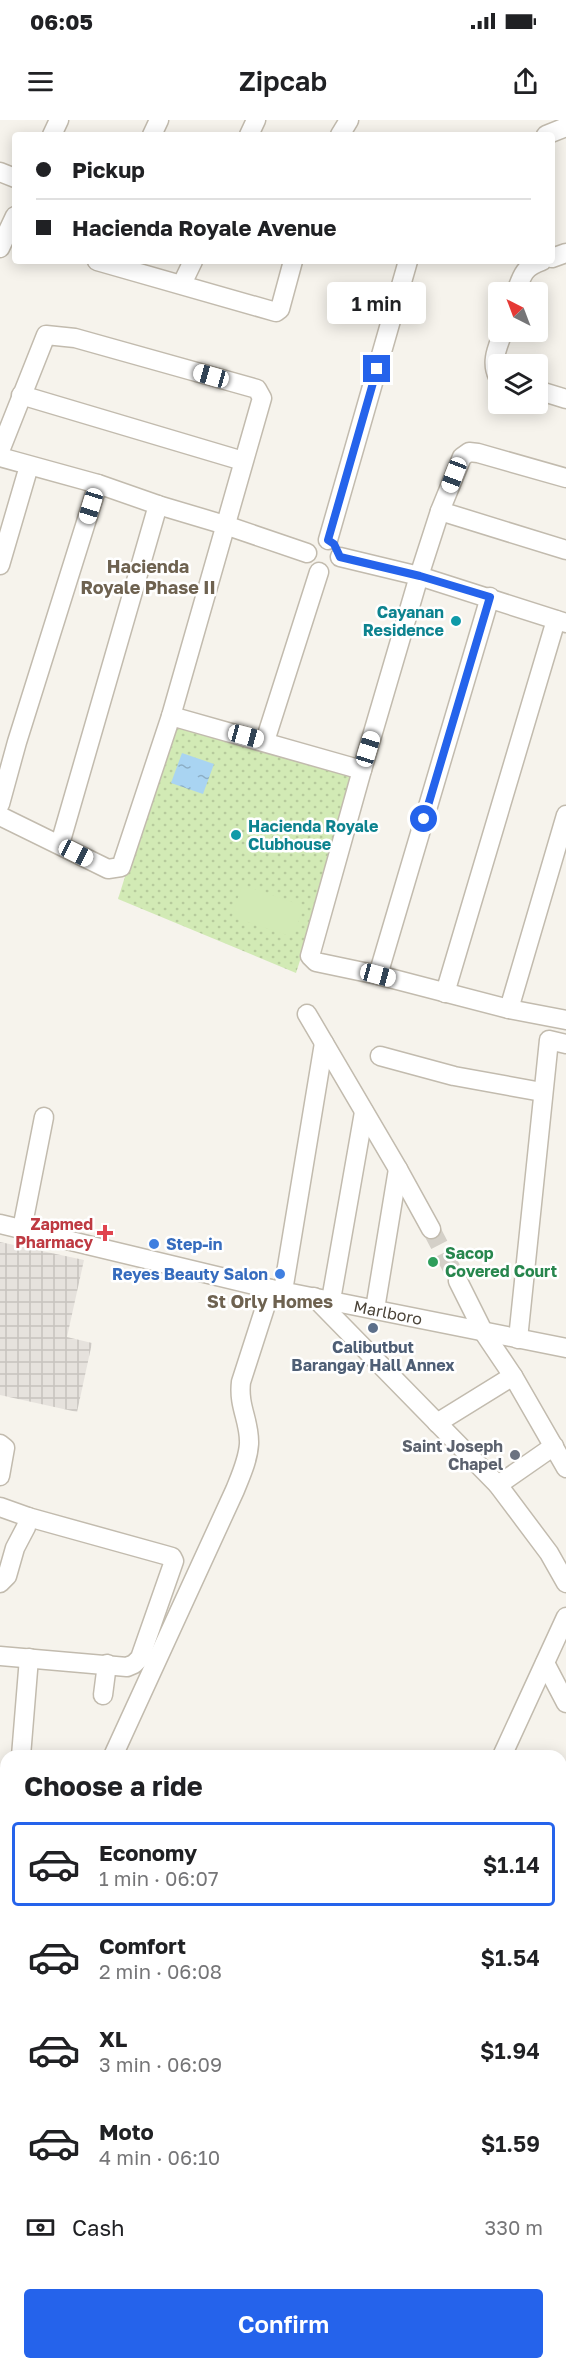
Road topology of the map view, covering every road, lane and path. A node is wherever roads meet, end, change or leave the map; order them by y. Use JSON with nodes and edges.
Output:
{"nodes":[{"id":1,"x":12,"y":222,"type":"edge"},
{"id":2,"x":0,"y":248,"type":"edge"},
{"id":3,"x":107,"y":264,"type":"edge"},
{"id":4,"x":192,"y":264,"type":"edge"},
{"id":5,"x":292,"y":264,"type":"edge"},
{"id":6,"x":407,"y":264,"type":"edge"},
{"id":7,"x":532,"y":264,"type":"edge"},
{"id":8,"x":520,"y":282,"type":"edge"},
{"id":9,"x":182,"y":284,"type":"junction"},
{"id":10,"x":548,"y":393,"type":"edge"},
{"id":11,"x":21,"y":395,"type":"junction"},
{"id":12,"x":566,"y":399,"type":"edge"},
{"id":13,"x":0,"y":451,"type":"edge"},
{"id":14,"x":0,"y":457,"type":"edge"},
{"id":15,"x":243,"y":461,"type":"junction"},
{"id":16,"x":29,"y":466,"type":"junction"},
{"id":17,"x":566,"y":478,"type":"edge"},
{"id":18,"x":98,"y":484,"type":"junction"},
{"id":19,"x":158,"y":505,"type":"junction"},
{"id":20,"x":440,"y":511,"type":"junction"},
{"id":21,"x":225,"y":525,"type":"junction"},
{"id":22,"x":328,"y":540,"type":"junction"},
{"id":23,"x":566,"y":550,"type":"edge"},
{"id":24,"x":307,"y":553,"type":"junction"},
{"id":25,"x":340,"y":557,"type":"junction"},
{"id":26,"x":0,"y":563,"type":"edge"},
{"id":27,"x":319,"y":572,"type":"junction"},
{"id":28,"x":420,"y":576,"type":"junction"},
{"id":29,"x":490,"y":597,"type":"junction"},
{"id":30,"x":561,"y":621,"type":"edge"},
{"id":31,"x":171,"y":716,"type":"junction"},
{"id":32,"x":265,"y":741,"type":"junction"},
{"id":33,"x":362,"y":770,"type":"junction"},
{"id":34,"x":0,"y":804,"type":"edge"},
{"id":35,"x":566,"y":815,"type":"edge"},
{"id":36,"x":0,"y":816,"type":"edge"},
{"id":37,"x":60,"y":844,"type":"junction"},
{"id":38,"x":378,"y":975,"type":"junction"},
{"id":39,"x":445,"y":993,"type":"junction"},
{"id":40,"x":509,"y":1009,"type":"junction"},
{"id":41,"x":307,"y":1014,"type":"dead end"},
{"id":42,"x":566,"y":1020,"type":"edge"},
{"id":43,"x":324,"y":1043,"type":"junction"},
{"id":44,"x":566,"y":1044,"type":"edge"},
{"id":45,"x":380,"y":1056,"type":"dead end"},
{"id":46,"x":542,"y":1092,"type":"junction"},
{"id":47,"x":364,"y":1112,"type":"junction"},
{"id":48,"x":44,"y":1117,"type":"dead end"},
{"id":49,"x":398,"y":1169,"type":"junction"},
{"id":50,"x":0,"y":1224,"type":"edge"},
{"id":51,"x":431,"y":1229,"type":"tunnel mouth"},
{"id":52,"x":22,"y":1230,"type":"junction"},
{"id":53,"x":458,"y":1281,"type":"tunnel mouth"},
{"id":54,"x":277,"y":1290,"type":"junction"},
{"id":55,"x":322,"y":1299,"type":"junction"},
{"id":56,"x":375,"y":1309,"type":"junction"},
{"id":57,"x":484,"y":1333,"type":"junction"},
{"id":58,"x":518,"y":1339,"type":"junction"},
{"id":59,"x":566,"y":1348,"type":"edge"},
{"id":60,"x":513,"y":1376,"type":"junction"},
{"id":61,"x":437,"y":1423,"type":"junction"},
{"id":62,"x":0,"y":1444,"type":"edge"},
{"id":63,"x":554,"y":1446,"type":"junction"},
{"id":64,"x":566,"y":1468,"type":"edge"},
{"id":65,"x":0,"y":1476,"type":"edge"},
{"id":66,"x":498,"y":1485,"type":"junction"},
{"id":67,"x":0,"y":1507,"type":"edge"},
{"id":68,"x":28,"y":1517,"type":"junction"},
{"id":69,"x":0,"y":1583,"type":"edge"},
{"id":70,"x":566,"y":1583,"type":"edge"},
{"id":71,"x":566,"y":1617,"type":"edge"},
{"id":72,"x":0,"y":1656,"type":"edge"},
{"id":73,"x":29,"y":1658,"type":"junction"},
{"id":74,"x":545,"y":1663,"type":"junction"},
{"id":75,"x":107,"y":1664,"type":"junction"},
{"id":76,"x":103,"y":1695,"type":"dead end"},
{"id":77,"x":566,"y":1703,"type":"edge"},
{"id":78,"x":21,"y":1750,"type":"edge"},
{"id":79,"x":116,"y":1750,"type":"edge"},
{"id":80,"x":505,"y":1750,"type":"edge"}],
"edges":[{"from":1,"to":2,"type":"street"},
{"from":3,"to":9,"type":"street"},
{"from":4,"to":9,"type":"street"},
{"from":5,"to":9,"type":"street"},
{"from":6,"to":22,"type":"street"},
{"from":7,"to":8,"type":"street"},
{"from":10,"to":12,"type":"street"},
{"from":11,"to":13,"type":"street"},
{"from":11,"to":15,"type":"street"},
{"from":11,"to":15,"type":"street"},
{"from":14,"to":16,"type":"street"},
{"from":15,"to":21,"type":"street"},
{"from":16,"to":18,"type":"street"},
{"from":16,"to":26,"type":"street"},
{"from":17,"to":20,"type":"street"},
{"from":18,"to":19,"type":"street"},
{"from":18,"to":34,"type":"street"},
{"from":19,"to":21,"type":"street"},
{"from":19,"to":37,"type":"street"},
{"from":20,"to":23,"type":"street"},
{"from":20,"to":28,"type":"street"},
{"from":21,"to":24,"type":"street"},
{"from":21,"to":31,"type":"street"},
{"from":22,"to":24,"type":"street"},
{"from":22,"to":25,"type":"street"},
{"from":24,"to":27,"type":"street"},
{"from":25,"to":27,"type":"street"},
{"from":25,"to":28,"type":"street"},
{"from":27,"to":32,"type":"street"},
{"from":28,"to":29,"type":"street"},
{"from":28,"to":33,"type":"street"},
{"from":29,"to":30,"type":"street"},
{"from":29,"to":38,"type":"street"},
{"from":30,"to":39,"type":"street"},
{"from":31,"to":32,"type":"street"},
{"from":31,"to":37,"type":"street"},
{"from":32,"to":33,"type":"street"},
{"from":33,"to":38,"type":"street"},
{"from":35,"to":40,"type":"street"},
{"from":36,"to":37,"type":"street"},
{"from":38,"to":39,"type":"street"},
{"from":39,"to":40,"type":"street"},
{"from":40,"to":42,"type":"street"},
{"from":41,"to":43,"type":"street"},
{"from":43,"to":47,"type":"street"},
{"from":43,"to":54,"type":"street"},
{"from":44,"to":46,"type":"street"},
{"from":45,"to":46,"type":"street"},
{"from":46,"to":58,"type":"street"},
{"from":47,"to":49,"type":"street"},
{"from":47,"to":55,"type":"street"},
{"from":48,"to":52,"type":"street"},
{"from":49,"to":51,"type":"street"},
{"from":49,"to":56,"type":"street"},
{"from":50,"to":52,"type":"street","name":"Marlboro"},
{"from":52,"to":54,"type":"street","name":"Marlboro"},
{"from":53,"to":57,"type":"street"},
{"from":54,"to":55,"type":"street","name":"Marlboro"},
{"from":54,"to":79,"type":"street"},
{"from":55,"to":56,"type":"street","name":"Marlboro"},
{"from":55,"to":61,"type":"street"},
{"from":56,"to":57,"type":"street","name":"Marlboro"},
{"from":57,"to":58,"type":"street","name":"Marlboro"},
{"from":57,"to":60,"type":"street"},
{"from":58,"to":59,"type":"street","name":"Marlboro"},
{"from":60,"to":61,"type":"street"},
{"from":60,"to":63,"type":"street"},
{"from":61,"to":66,"type":"street"},
{"from":62,"to":65,"type":"street"},
{"from":63,"to":64,"type":"street"},
{"from":63,"to":66,"type":"street"},
{"from":66,"to":70,"type":"street"},
{"from":67,"to":68,"type":"street"},
{"from":68,"to":69,"type":"street"},
{"from":68,"to":75,"type":"street"},
{"from":71,"to":74,"type":"street"},
{"from":72,"to":73,"type":"street"},
{"from":73,"to":75,"type":"street"},
{"from":73,"to":78,"type":"street"},
{"from":74,"to":77,"type":"street"},
{"from":74,"to":80,"type":"street"},
{"from":75,"to":76,"type":"street"}]}
